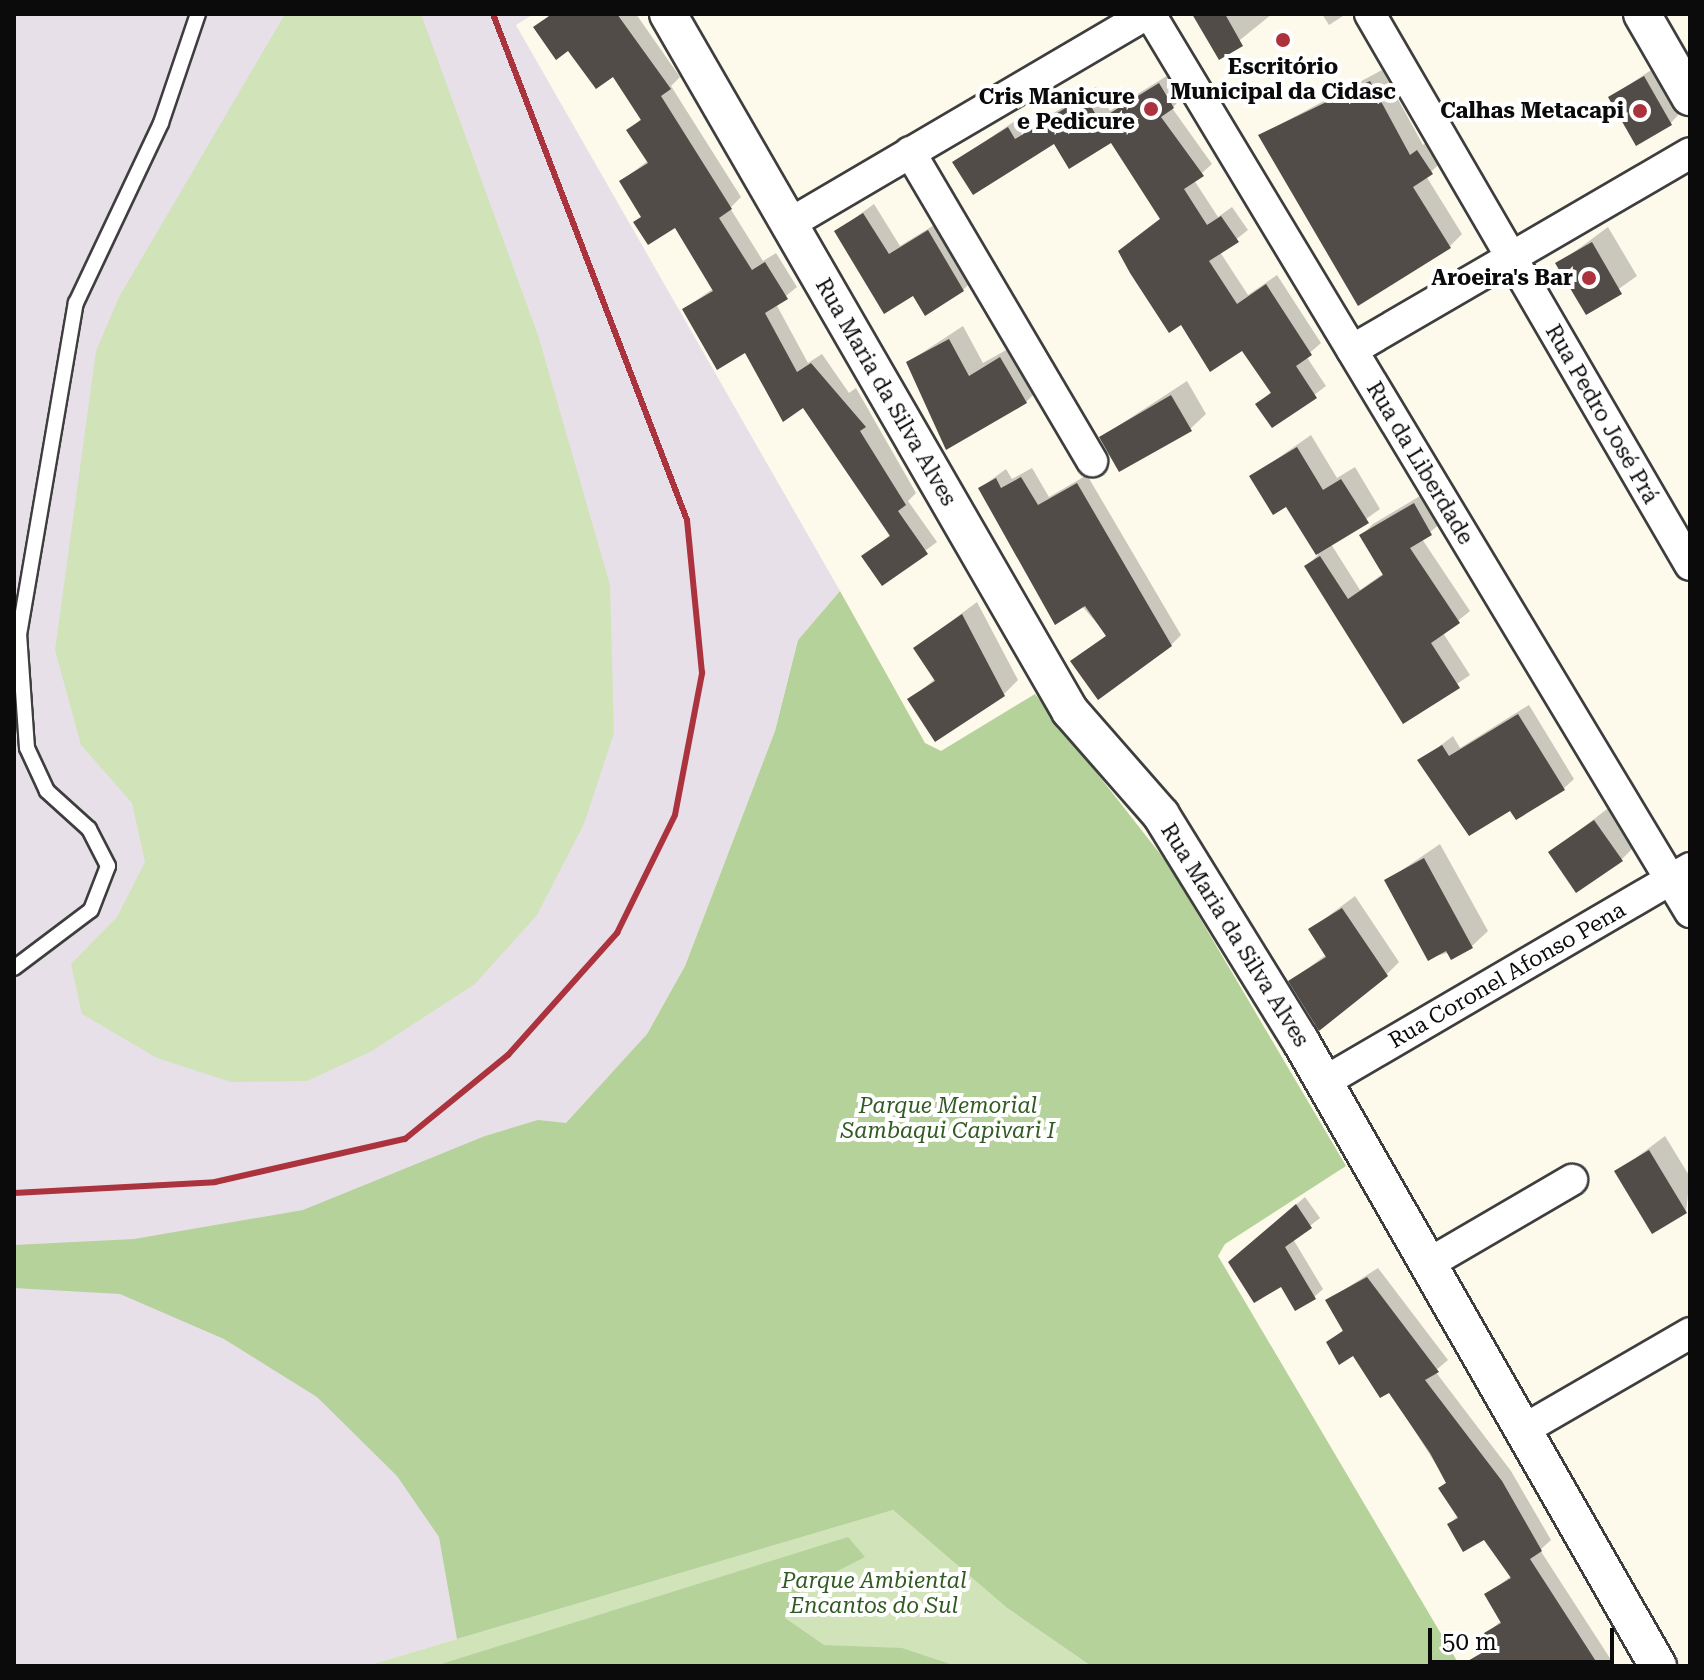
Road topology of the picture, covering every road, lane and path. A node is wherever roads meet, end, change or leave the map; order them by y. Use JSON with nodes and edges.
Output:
{"nodes":[{"id":1,"x":198,"y":14,"type":"edge"},
{"id":2,"x":668,"y":14,"type":"edge"},
{"id":3,"x":1148,"y":14,"type":"edge"},
{"id":4,"x":1370,"y":14,"type":"edge"},
{"id":5,"x":1642,"y":14,"type":"edge"},
{"id":6,"x":1690,"y":97,"type":"edge"},
{"id":7,"x":910,"y":152,"type":"junction"},
{"id":8,"x":1690,"y":153,"type":"edge"},
{"id":9,"x":789,"y":224,"type":"junction"},
{"id":10,"x":1511,"y":257,"type":"junction"},
{"id":11,"x":1352,"y":350,"type":"junction"},
{"id":12,"x":1092,"y":461,"type":"dead end"},
{"id":13,"x":1690,"y":565,"type":"edge"},
{"id":14,"x":1680,"y":874,"type":"edge"},
{"id":15,"x":1690,"y":912,"type":"edge"},
{"id":16,"x":14,"y":968,"type":"edge"},
{"id":17,"x":1324,"y":1082,"type":"junction"},
{"id":18,"x":1572,"y":1180,"type":"dead end"},
{"id":19,"x":1428,"y":1264,"type":"junction"},
{"id":20,"x":1690,"y":1333,"type":"edge"},
{"id":21,"x":1523,"y":1430,"type":"junction"},
{"id":22,"x":1658,"y":1666,"type":"edge"}],
"edges":[{"from":1,"to":16,"type":"lane"},
{"from":2,"to":9,"type":"street","name":"Rua Maria da Silva Alves"},
{"from":3,"to":7,"type":"street"},
{"from":3,"to":11,"type":"street","name":"Rua da Liberdade"},
{"from":4,"to":10,"type":"street","name":"Rua Pedro José Prá"},
{"from":5,"to":6,"type":"street"},
{"from":7,"to":9,"type":"street"},
{"from":7,"to":12,"type":"street"},
{"from":8,"to":10,"type":"street"},
{"from":9,"to":17,"type":"street","name":"Rua Maria da Silva Alves"},
{"from":10,"to":11,"type":"street"},
{"from":10,"to":13,"type":"street","name":"Rua Pedro José Prá"},
{"from":11,"to":14,"type":"street","name":"Rua da Liberdade"},
{"from":14,"to":15,"type":"street","name":"Rua da Liberdade"},
{"from":14,"to":17,"type":"street","name":"Rua Coronel Afonso Pena"},
{"from":17,"to":19,"type":"street","name":"Rua Maria da Silva Alves"},
{"from":18,"to":19,"type":"street"},
{"from":19,"to":21,"type":"street","name":"Rua Maria da Silva Alves"},
{"from":20,"to":21,"type":"street"},
{"from":21,"to":22,"type":"street","name":"Rua Maria da Silva Alves"}]}
